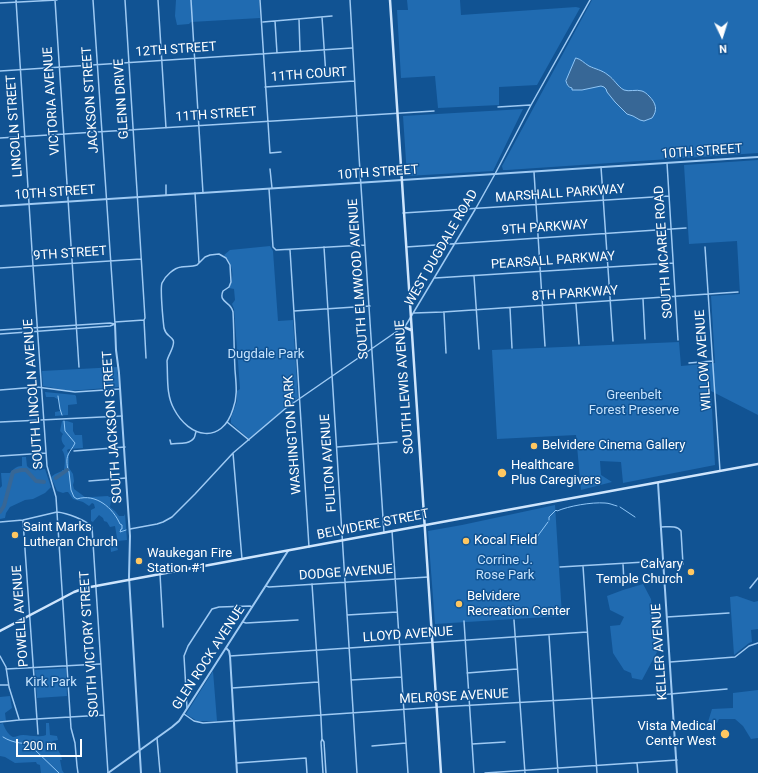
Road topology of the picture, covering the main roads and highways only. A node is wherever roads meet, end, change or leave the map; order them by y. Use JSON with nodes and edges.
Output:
{"nodes":[{"id":1,"x":390,"y":0,"type":"edge"},
{"id":2,"x":404,"y":327,"type":"road end"},
{"id":3,"x":411,"y":330,"type":"junction"},
{"id":4,"x":758,"y":464,"type":"edge"},
{"id":5,"x":424,"y":525,"type":"junction"},
{"id":6,"x":0,"y":631,"type":"edge"},
{"id":7,"x":441,"y":773,"type":"edge"}],
"edges":[{"from":1,"to":3,"type":"main road","name":"SOUTH LEWIS AVENUE"},
{"from":2,"to":3,"type":"main road"},
{"from":3,"to":5,"type":"main road","name":"SOUTH LEWIS AVENUE"},
{"from":4,"to":5,"type":"main road","name":"BELVIDERE STREET"},
{"from":5,"to":6,"type":"main road","name":"BELVIDERE STREET"},
{"from":5,"to":7,"type":"main road","name":"SOUTH LEWIS AVENUE"}]}
